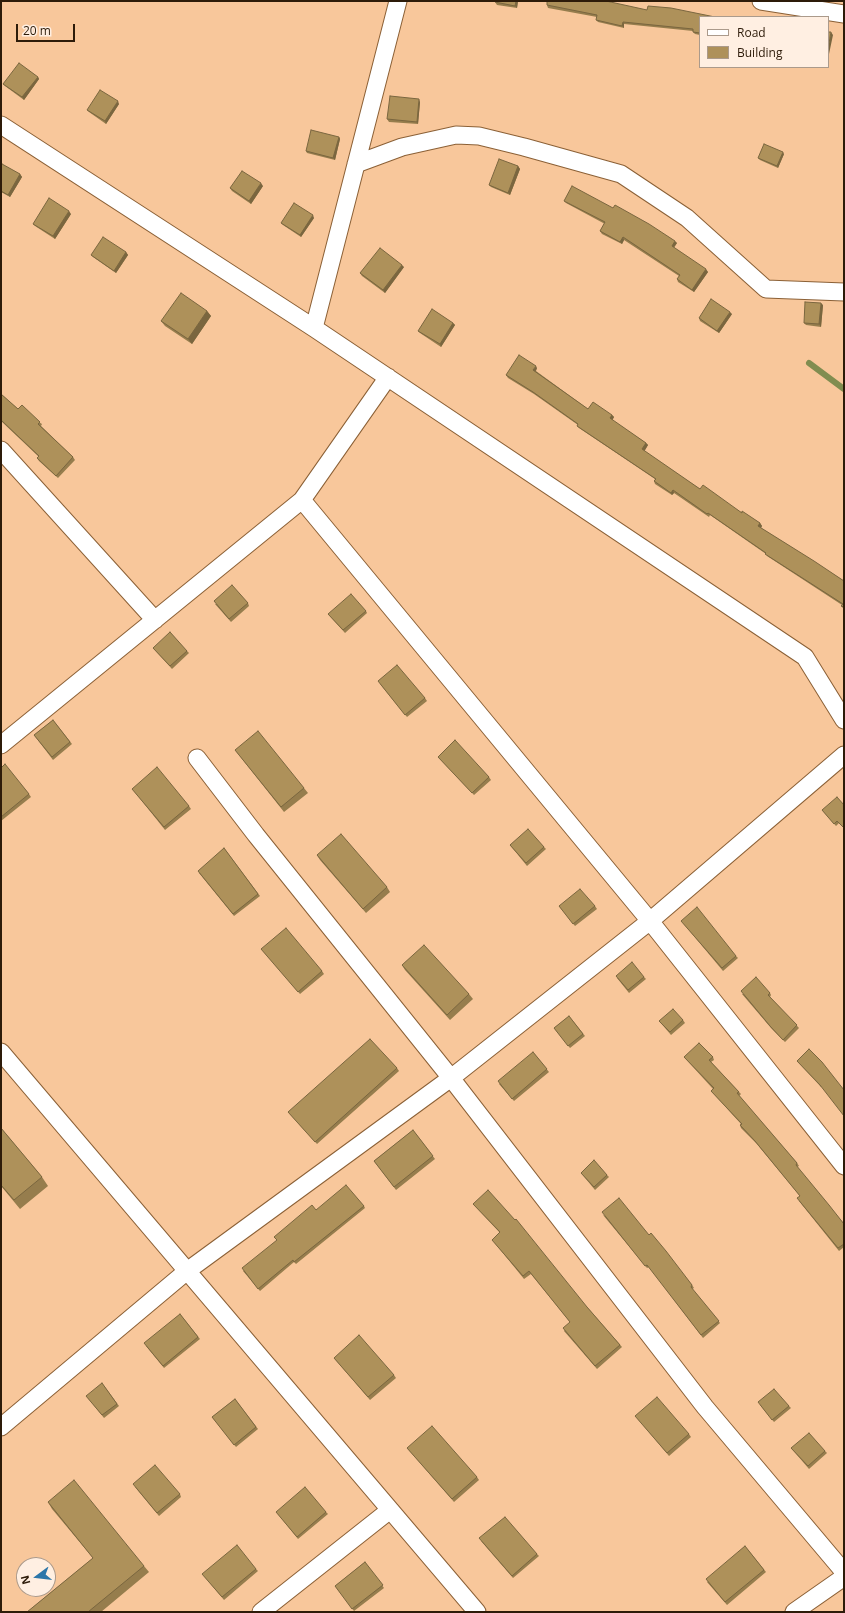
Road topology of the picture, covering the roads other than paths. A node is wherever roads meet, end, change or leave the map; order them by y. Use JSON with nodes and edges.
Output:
{"nodes":[{"id":1,"x":398,"y":1,"type":"edge"},
{"id":2,"x":761,"y":1,"type":"edge"},
{"id":3,"x":844,"y":14,"type":"edge"},
{"id":4,"x":1,"y":126,"type":"edge"},
{"id":5,"x":356,"y":164,"type":"junction"},
{"id":6,"x":844,"y":292,"type":"edge"},
{"id":7,"x":314,"y":328,"type":"junction"},
{"id":8,"x":388,"y":377,"type":"junction"},
{"id":9,"x":1,"y":450,"type":"edge"},
{"id":10,"x":302,"y":500,"type":"junction"},
{"id":11,"x":155,"y":620,"type":"junction"},
{"id":12,"x":844,"y":720,"type":"edge"},
{"id":13,"x":1,"y":745,"type":"edge"},
{"id":14,"x":844,"y":755,"type":"edge"},
{"id":15,"x":198,"y":758,"type":"dead end"},
{"id":16,"x":650,"y":921,"type":"junction"},
{"id":17,"x":1,"y":1052,"type":"edge"},
{"id":18,"x":451,"y":1078,"type":"junction"},
{"id":19,"x":844,"y":1166,"type":"edge"},
{"id":20,"x":187,"y":1271,"type":"junction"},
{"id":21,"x":1,"y":1427,"type":"edge"},
{"id":22,"x":390,"y":1510,"type":"junction"},
{"id":23,"x":844,"y":1572,"type":"edge"},
{"id":24,"x":844,"y":1577,"type":"edge"},
{"id":25,"x":261,"y":1612,"type":"edge"},
{"id":26,"x":478,"y":1612,"type":"edge"},
{"id":27,"x":794,"y":1612,"type":"edge"}],
"edges":[{"from":1,"to":5,"type":"street"},
{"from":2,"to":3,"type":"street"},
{"from":4,"to":7,"type":"street"},
{"from":5,"to":6,"type":"street"},
{"from":5,"to":7,"type":"street"},
{"from":7,"to":8,"type":"street"},
{"from":8,"to":10,"type":"street"},
{"from":8,"to":12,"type":"street"},
{"from":9,"to":11,"type":"street"},
{"from":10,"to":11,"type":"street"},
{"from":10,"to":16,"type":"street"},
{"from":11,"to":13,"type":"street"},
{"from":14,"to":16,"type":"street"},
{"from":15,"to":18,"type":"street"},
{"from":16,"to":18,"type":"street"},
{"from":16,"to":19,"type":"street"},
{"from":17,"to":20,"type":"street"},
{"from":18,"to":20,"type":"street"},
{"from":18,"to":23,"type":"street"},
{"from":20,"to":21,"type":"street"},
{"from":20,"to":22,"type":"street"},
{"from":22,"to":25,"type":"street"},
{"from":22,"to":26,"type":"street"},
{"from":24,"to":27,"type":"street"}]}
